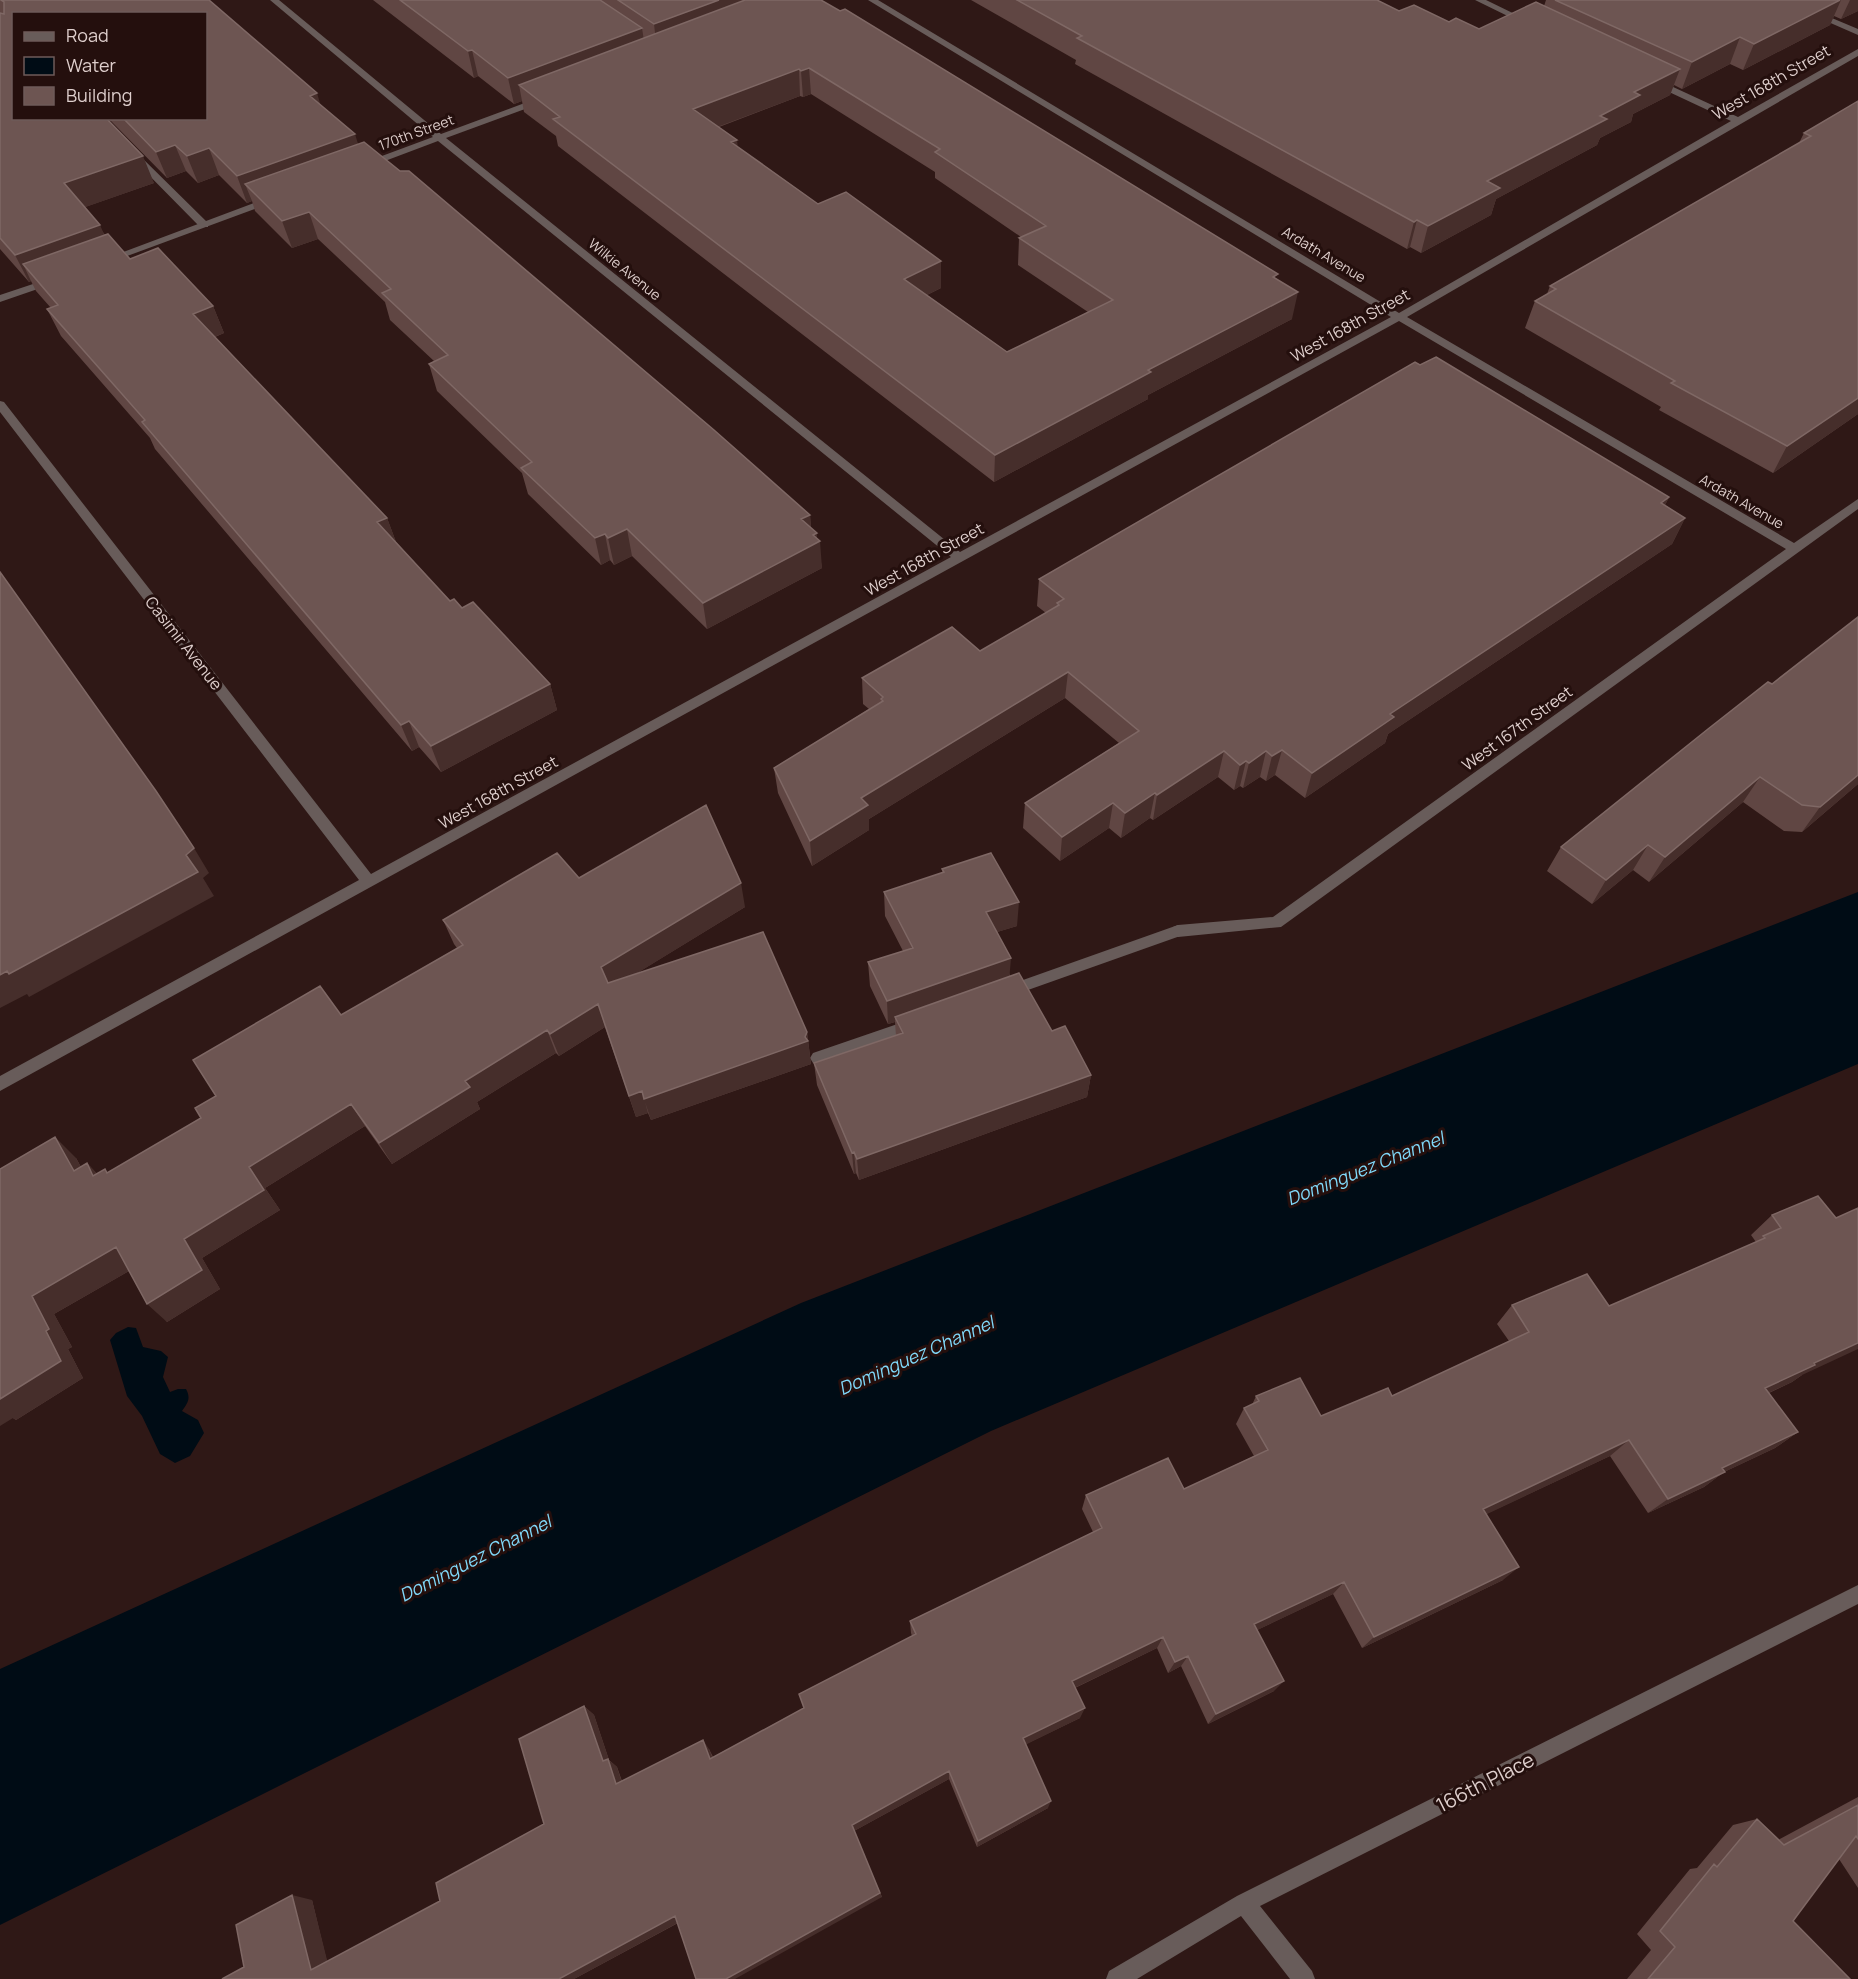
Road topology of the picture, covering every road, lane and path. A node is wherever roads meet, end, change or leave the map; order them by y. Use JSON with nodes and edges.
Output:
{"nodes":[{"id":1,"x":274,"y":0,"type":"edge"},
{"id":2,"x":872,"y":0,"type":"edge"},
{"id":3,"x":1479,"y":0,"type":"edge"},
{"id":4,"x":1782,"y":0,"type":"edge"},
{"id":5,"x":1533,"y":25,"type":"edge"},
{"id":6,"x":1858,"y":32,"type":"edge"},
{"id":7,"x":1858,"y":52,"type":"edge"},
{"id":8,"x":1651,"y":80,"type":"edge"},
{"id":9,"x":549,"y":97,"type":"edge"},
{"id":10,"x":1736,"y":120,"type":"junction"},
{"id":11,"x":440,"y":138,"type":"junction"},
{"id":12,"x":130,"y":151,"type":"edge"},
{"id":13,"x":361,"y":167,"type":"edge"},
{"id":14,"x":283,"y":196,"type":"edge"},
{"id":15,"x":204,"y":225,"type":"junction"},
{"id":16,"x":97,"y":264,"type":"edge"},
{"id":17,"x":64,"y":276,"type":"edge"},
{"id":18,"x":0,"y":299,"type":"edge"},
{"id":19,"x":1399,"y":317,"type":"junction"},
{"id":20,"x":0,"y":404,"type":"edge"},
{"id":21,"x":1858,"y":503,"type":"edge"},
{"id":22,"x":1794,"y":548,"type":"junction"},
{"id":23,"x":960,"y":558,"type":"junction"},
{"id":24,"x":369,"y":882,"type":"junction"},
{"id":25,"x":998,"y":995,"type":"edge"},
{"id":26,"x":931,"y":1018,"type":"edge"},
{"id":27,"x":818,"y":1058,"type":"dead end"},
{"id":28,"x":0,"y":1084,"type":"edge"},
{"id":29,"x":1858,"y":1594,"type":"edge"},
{"id":30,"x":1244,"y":1904,"type":"junction"},
{"id":31,"x":1117,"y":1979,"type":"edge"},
{"id":32,"x":1304,"y":1979,"type":"edge"}],
"edges":[{"from":1,"to":11,"type":"street","name":"Wilkie Avenue"},
{"from":2,"to":19,"type":"street","name":"Ardath Avenue"},
{"from":3,"to":5,"type":"street"},
{"from":4,"to":6,"type":"street"},
{"from":7,"to":10,"type":"street","name":"West 168th Street"},
{"from":8,"to":10,"type":"street"},
{"from":9,"to":11,"type":"street","name":"170th Street"},
{"from":10,"to":19,"type":"street","name":"West 168th Street"},
{"from":11,"to":13,"type":"street","name":"170th Street"},
{"from":11,"to":23,"type":"street","name":"Wilkie Avenue"},
{"from":12,"to":15,"type":"street"},
{"from":14,"to":15,"type":"street"},
{"from":15,"to":16,"type":"street"},
{"from":17,"to":18,"type":"street"},
{"from":19,"to":22,"type":"street","name":"Ardath Avenue"},
{"from":19,"to":23,"type":"street","name":"West 168th Street"},
{"from":20,"to":24,"type":"street","name":"Casimir Avenue"},
{"from":21,"to":22,"type":"street","name":"West 167th Street"},
{"from":22,"to":25,"type":"street","name":"West 167th Street"},
{"from":23,"to":24,"type":"street","name":"West 168th Street"},
{"from":24,"to":28,"type":"street","name":"West 168th Street"},
{"from":26,"to":27,"type":"street"},
{"from":29,"to":30,"type":"street","name":"166th Place"},
{"from":30,"to":31,"type":"street","name":"166th Place"},
{"from":30,"to":32,"type":"street"}]}
